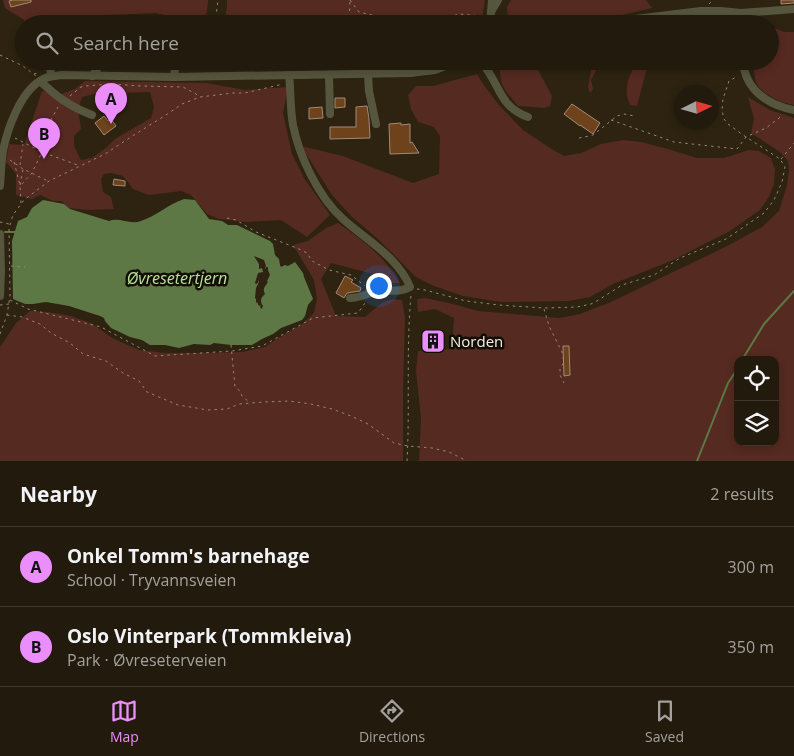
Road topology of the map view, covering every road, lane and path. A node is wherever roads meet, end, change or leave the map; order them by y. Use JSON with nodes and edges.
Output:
{"nodes":[{"id":1,"x":218,"y":0,"type":"edge"},
{"id":2,"x":492,"y":0,"type":"edge"},
{"id":3,"x":498,"y":0,"type":"edge"},
{"id":4,"x":794,"y":9,"type":"edge"},
{"id":5,"x":741,"y":13,"type":"joint"},
{"id":6,"x":216,"y":15,"type":"edge"},
{"id":7,"x":349,"y":15,"type":"edge"},
{"id":8,"x":372,"y":15,"type":"edge"},
{"id":9,"x":455,"y":15,"type":"edge"},
{"id":10,"x":470,"y":15,"type":"edge"},
{"id":11,"x":490,"y":15,"type":"edge"},
{"id":12,"x":491,"y":15,"type":"edge"},
{"id":13,"x":668,"y":15,"type":"edge"},
{"id":14,"x":0,"y":55,"type":"edge"},
{"id":15,"x":15,"y":62,"type":"edge"},
{"id":16,"x":28,"y":70,"type":"edge"},
{"id":17,"x":96,"y":70,"type":"edge"},
{"id":18,"x":175,"y":70,"type":"edge"},
{"id":19,"x":437,"y":70,"type":"edge"},
{"id":20,"x":488,"y":70,"type":"edge"},
{"id":21,"x":744,"y":70,"type":"edge"},
{"id":22,"x":51,"y":71,"type":"junction"},
{"id":23,"x":34,"y":74,"type":"junction"},
{"id":24,"x":368,"y":74,"type":"junction"},
{"id":25,"x":744,"y":74,"type":"junction"},
{"id":26,"x":329,"y":75,"type":"junction"},
{"id":27,"x":92,"y":76,"type":"junction"},
{"id":28,"x":289,"y":76,"type":"junction"},
{"id":29,"x":174,"y":77,"type":"junction"},
{"id":30,"x":40,"y":80,"type":"junction"},
{"id":31,"x":275,"y":85,"type":"dead end"},
{"id":32,"x":200,"y":97,"type":"junction"},
{"id":33,"x":64,"y":102,"type":"junction"},
{"id":34,"x":790,"y":109,"type":"edge"},
{"id":35,"x":330,"y":114,"type":"dead end"},
{"id":36,"x":92,"y":115,"type":"dead end"},
{"id":37,"x":528,"y":116,"type":"dead end"},
{"id":38,"x":634,"y":116,"type":"dead end"},
{"id":39,"x":611,"y":120,"type":"junction"},
{"id":40,"x":376,"y":124,"type":"dead end"},
{"id":41,"x":7,"y":135,"type":"junction"},
{"id":42,"x":746,"y":137,"type":"junction"},
{"id":43,"x":579,"y":138,"type":"dead end"},
{"id":44,"x":23,"y":143,"type":"junction"},
{"id":45,"x":794,"y":143,"type":"edge"},
{"id":46,"x":42,"y":152,"type":"junction"},
{"id":47,"x":2,"y":158,"type":"junction"},
{"id":48,"x":780,"y":159,"type":"junction"},
{"id":49,"x":14,"y":162,"type":"junction"},
{"id":50,"x":20,"y":166,"type":"junction"},
{"id":51,"x":80,"y":166,"type":"junction"},
{"id":52,"x":24,"y":168,"type":"junction"},
{"id":53,"x":32,"y":173,"type":"junction"},
{"id":54,"x":49,"y":181,"type":"junction"},
{"id":55,"x":0,"y":186,"type":"edge"},
{"id":56,"x":20,"y":186,"type":"junction"},
{"id":57,"x":21,"y":204,"type":"junction"},
{"id":58,"x":227,"y":218,"type":"dead end"},
{"id":59,"x":0,"y":222,"type":"edge"},
{"id":60,"x":10,"y":224,"type":"junction"},
{"id":61,"x":0,"y":234,"type":"edge"},
{"id":62,"x":0,"y":258,"type":"edge"},
{"id":63,"x":10,"y":266,"type":"junction"},
{"id":64,"x":26,"y":267,"type":"dead end"},
{"id":65,"x":410,"y":288,"type":"junction"},
{"id":66,"x":373,"y":292,"type":"junction"},
{"id":67,"x":0,"y":296,"type":"edge"},
{"id":68,"x":350,"y":298,"type":"dead end"},
{"id":69,"x":10,"y":300,"type":"junction"},
{"id":70,"x":9,"y":304,"type":"junction"},
{"id":71,"x":0,"y":305,"type":"edge"},
{"id":72,"x":544,"y":308,"type":"junction"},
{"id":73,"x":7,"y":315,"type":"junction"},
{"id":74,"x":0,"y":334,"type":"edge"},
{"id":75,"x":231,"y":345,"type":"dead end"},
{"id":76,"x":232,"y":351,"type":"junction"},
{"id":77,"x":564,"y":383,"type":"dead end"},
{"id":78,"x":250,"y":403,"type":"junction"},
{"id":79,"x":408,"y":446,"type":"junction"},
{"id":80,"x":408,"y":461,"type":"edge"},
{"id":81,"x":467,"y":461,"type":"edge"}],
"edges":[{"from":1,"to":6,"type":"path"},
{"from":2,"to":11,"type":"street"},
{"from":3,"to":12,"type":"street"},
{"from":4,"to":5,"type":"street"},
{"from":5,"to":13,"type":"street"},
{"from":7,"to":8,"type":"path"},
{"from":9,"to":10,"type":"path"},
{"from":14,"to":15,"type":"path"},
{"from":16,"to":23,"type":"path"},
{"from":17,"to":27,"type":"street"},
{"from":18,"to":29,"type":"street"},
{"from":19,"to":24,"type":"street"},
{"from":20,"to":37,"type":"street"},
{"from":21,"to":25,"type":"street"},
{"from":22,"to":23,"type":"path"},
{"from":22,"to":27,"type":"street"},
{"from":22,"to":30,"type":"street"},
{"from":23,"to":30,"type":"path"},
{"from":24,"to":26,"type":"street"},
{"from":24,"to":40,"type":"street"},
{"from":25,"to":34,"type":"street"},
{"from":25,"to":42,"type":"path"},
{"from":26,"to":28,"type":"street"},
{"from":26,"to":35,"type":"street"},
{"from":27,"to":29,"type":"street"},
{"from":28,"to":29,"type":"street"},
{"from":28,"to":65,"type":"street"},
{"from":30,"to":33,"type":"street"},
{"from":30,"to":41,"type":"street"},
{"from":31,"to":32,"type":"path"},
{"from":32,"to":33,"type":"path"},
{"from":32,"to":51,"type":"path"},
{"from":33,"to":36,"type":"street"},
{"from":33,"to":46,"type":"path"},
{"from":34,"to":42,"type":"path"},
{"from":38,"to":39,"type":"path"},
{"from":39,"to":42,"type":"path"},
{"from":39,"to":43,"type":"path"},
{"from":41,"to":44,"type":"path"},
{"from":41,"to":47,"type":"street"},
{"from":42,"to":48,"type":"path"},
{"from":44,"to":46,"type":"path"},
{"from":44,"to":50,"type":"path"},
{"from":45,"to":48,"type":"path"},
{"from":46,"to":51,"type":"path"},
{"from":46,"to":53,"type":"path"},
{"from":47,"to":49,"type":"path"},
{"from":47,"to":55,"type":"street"},
{"from":48,"to":72,"type":"path"},
{"from":49,"to":50,"type":"path"},
{"from":49,"to":56,"type":"path"},
{"from":50,"to":52,"type":"path"},
{"from":51,"to":54,"type":"path"},
{"from":52,"to":53,"type":"path"},
{"from":52,"to":56,"type":"path"},
{"from":53,"to":54,"type":"path"},
{"from":53,"to":56,"type":"path"},
{"from":54,"to":57,"type":"path"},
{"from":56,"to":57,"type":"path"},
{"from":57,"to":60,"type":"path"},
{"from":58,"to":66,"type":"path"},
{"from":59,"to":60,"type":"path"},
{"from":60,"to":63,"type":"path"},
{"from":61,"to":62,"type":"street"},
{"from":62,"to":67,"type":"street"},
{"from":63,"to":64,"type":"path"},
{"from":63,"to":69,"type":"path"},
{"from":65,"to":66,"type":"street"},
{"from":65,"to":72,"type":"path"},
{"from":65,"to":79,"type":"path"},
{"from":66,"to":68,"type":"street"},
{"from":66,"to":76,"type":"path"},
{"from":69,"to":70,"type":"path"},
{"from":69,"to":76,"type":"path"},
{"from":70,"to":71,"type":"path"},
{"from":70,"to":73,"type":"path"},
{"from":72,"to":77,"type":"path"},
{"from":73,"to":74,"type":"path"},
{"from":73,"to":78,"type":"path"},
{"from":75,"to":76,"type":"path"},
{"from":76,"to":78,"type":"path"},
{"from":78,"to":79,"type":"path"},
{"from":79,"to":80,"type":"path"},
{"from":79,"to":81,"type":"path"}]}
